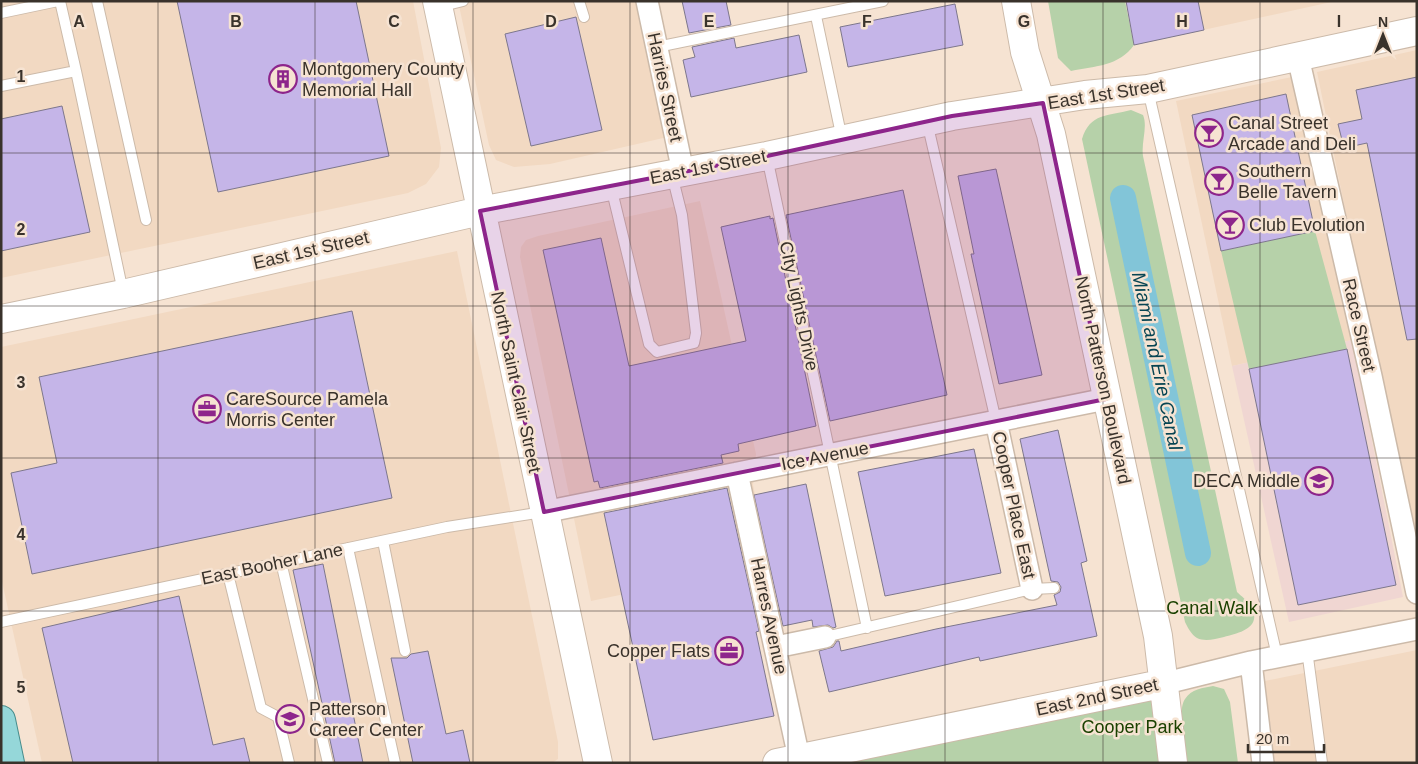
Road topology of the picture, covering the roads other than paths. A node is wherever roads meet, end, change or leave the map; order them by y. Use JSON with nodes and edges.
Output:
{"nodes":[{"id":1,"x":59,"y":1,"type":"edge"},
{"id":2,"x":97,"y":1,"type":"edge"},
{"id":3,"x":579,"y":1,"type":"edge"},
{"id":4,"x":647,"y":1,"type":"edge"},
{"id":5,"x":883,"y":1,"type":"edge"},
{"id":6,"x":1016,"y":1,"type":"edge"},
{"id":7,"x":446,"y":3,"type":"edge"},
{"id":8,"x":1,"y":13,"type":"edge"},
{"id":9,"x":816,"y":16,"type":"junction"},
{"id":10,"x":584,"y":17,"type":"dead end"},
{"id":11,"x":1417,"y":31,"type":"edge"},
{"id":12,"x":656,"y":47,"type":"junction"},
{"id":13,"x":1298,"y":57,"type":"junction"},
{"id":14,"x":76,"y":71,"type":"junction"},
{"id":15,"x":1,"y":86,"type":"edge"},
{"id":16,"x":1148,"y":89,"type":"junction"},
{"id":17,"x":1043,"y":103,"type":"junction"},
{"id":18,"x":927,"y":121,"type":"junction"},
{"id":19,"x":842,"y":140,"type":"junction"},
{"id":20,"x":767,"y":156,"type":"junction"},
{"id":21,"x":677,"y":173,"type":"junction"},
{"id":22,"x":611,"y":186,"type":"junction"},
{"id":23,"x":480,"y":211,"type":"junction"},
{"id":24,"x":146,"y":220,"type":"dead end"},
{"id":25,"x":123,"y":294,"type":"junction"},
{"id":26,"x":1,"y":318,"type":"edge"},
{"id":27,"x":1106,"y":399,"type":"junction"},
{"id":28,"x":996,"y":421,"type":"junction"},
{"id":29,"x":830,"y":455,"type":"junction"},
{"id":30,"x":738,"y":473,"type":"junction"},
{"id":31,"x":544,"y":512,"type":"junction"},
{"id":32,"x":382,"y":541,"type":"junction"},
{"id":33,"x":348,"y":548,"type":"junction"},
{"id":34,"x":281,"y":562,"type":"junction"},
{"id":35,"x":228,"y":574,"type":"junction"},
{"id":36,"x":1054,"y":588,"type":"dead end"},
{"id":37,"x":1032,"y":589,"type":"junction"},
{"id":38,"x":1417,"y":593,"type":"edge"},
{"id":39,"x":1,"y":622,"type":"edge"},
{"id":40,"x":867,"y":628,"type":"junction"},
{"id":41,"x":1417,"y":629,"type":"edge"},
{"id":42,"x":825,"y":637,"type":"joint"},
{"id":43,"x":776,"y":647,"type":"junction"},
{"id":44,"x":1307,"y":650,"type":"junction"},
{"id":45,"x":405,"y":651,"type":"dead end"},
{"id":46,"x":1277,"y":656,"type":"junction"},
{"id":47,"x":1251,"y":662,"type":"junction"},
{"id":48,"x":1166,"y":683,"type":"junction"},
{"id":49,"x":1,"y":720,"type":"edge"},
{"id":50,"x":788,"y":760,"type":"edge"},
{"id":51,"x":10,"y":763,"type":"edge"},
{"id":52,"x":288,"y":763,"type":"edge"},
{"id":53,"x":328,"y":763,"type":"edge"},
{"id":54,"x":395,"y":763,"type":"edge"},
{"id":55,"x":598,"y":763,"type":"edge"},
{"id":56,"x":1173,"y":763,"type":"edge"},
{"id":57,"x":1263,"y":763,"type":"edge"},
{"id":58,"x":1322,"y":763,"type":"edge"}],
"edges":[{"from":1,"to":8,"type":"lane"},
{"from":1,"to":14,"type":"lane"},
{"from":2,"to":24,"type":"lane"},
{"from":3,"to":10,"type":"lane"},
{"from":4,"to":12,"type":"street","name":"Harries Street"},
{"from":5,"to":9,"type":"lane"},
{"from":6,"to":17,"type":"main road","name":"North Patterson Boulevard"},
{"from":7,"to":23,"type":"main road","name":"North Saint Clair Street"},
{"from":9,"to":12,"type":"lane"},
{"from":9,"to":19,"type":"lane"},
{"from":11,"to":13,"type":"main road","name":"East 1st Street"},
{"from":12,"to":21,"type":"street","name":"Harries Street"},
{"from":13,"to":16,"type":"main road","name":"East 1st Street"},
{"from":13,"to":38,"type":"street","name":"Race Street"},
{"from":14,"to":15,"type":"lane"},
{"from":14,"to":25,"type":"lane"},
{"from":16,"to":17,"type":"main road","name":"East 1st Street"},
{"from":16,"to":46,"type":"lane"},
{"from":17,"to":18,"type":"main road","name":"East 1st Street"},
{"from":17,"to":27,"type":"main road","name":"North Patterson Boulevard"},
{"from":18,"to":19,"type":"main road","name":"East 1st Street"},
{"from":18,"to":28,"type":"lane"},
{"from":19,"to":20,"type":"main road","name":"East 1st Street"},
{"from":20,"to":21,"type":"main road","name":"East 1st Street"},
{"from":20,"to":29,"type":"lane","name":"CIty Lights Drive"},
{"from":21,"to":22,"type":"main road","name":"East 1st Street"},
{"from":21,"to":22,"type":"lane"},
{"from":22,"to":23,"type":"main road","name":"East 1st Street"},
{"from":23,"to":25,"type":"main road","name":"East 1st Street"},
{"from":23,"to":31,"type":"main road","name":"North Saint Clair Street"},
{"from":25,"to":26,"type":"main road","name":"East 1st Street"},
{"from":27,"to":28,"type":"street","name":"Ice Avenue"},
{"from":27,"to":48,"type":"main road","name":"North Patterson Boulevard"},
{"from":28,"to":29,"type":"street","name":"Ice Avenue"},
{"from":28,"to":37,"type":"street","name":"Cooper Place East"},
{"from":29,"to":30,"type":"street","name":"Ice Avenue"},
{"from":29,"to":40,"type":"lane","name":"CIty Lights Drive"},
{"from":30,"to":31,"type":"street","name":"Ice Avenue"},
{"from":30,"to":43,"type":"street","name":"Harres Avenue"},
{"from":31,"to":32,"type":"lane","name":"East Booher Lane"},
{"from":31,"to":55,"type":"main road","name":"North Saint Clair Street"},
{"from":32,"to":33,"type":"lane","name":"East Booher Lane"},
{"from":32,"to":45,"type":"lane"},
{"from":33,"to":34,"type":"lane","name":"East Booher Lane"},
{"from":33,"to":54,"type":"lane"},
{"from":34,"to":35,"type":"lane","name":"East Booher Lane"},
{"from":34,"to":53,"type":"lane"},
{"from":35,"to":39,"type":"lane","name":"East Booher Lane"},
{"from":35,"to":52,"type":"lane"},
{"from":36,"to":37,"type":"lane"},
{"from":37,"to":40,"type":"lane"},
{"from":40,"to":42,"type":"lane"},
{"from":41,"to":44,"type":"street","name":"East 2nd Street"},
{"from":42,"to":43,"type":"street"},
{"from":43,"to":50,"type":"street","name":"Harres Avenue"},
{"from":44,"to":46,"type":"street","name":"East 2nd Street"},
{"from":44,"to":58,"type":"lane"},
{"from":46,"to":47,"type":"street","name":"East 2nd Street"},
{"from":47,"to":48,"type":"street","name":"East 2nd Street"},
{"from":47,"to":57,"type":"street"},
{"from":48,"to":50,"type":"main road","name":"East 2nd Street"},
{"from":48,"to":56,"type":"main road","name":"North Patterson Boulevard"},
{"from":49,"to":51,"type":"main road"}]}
